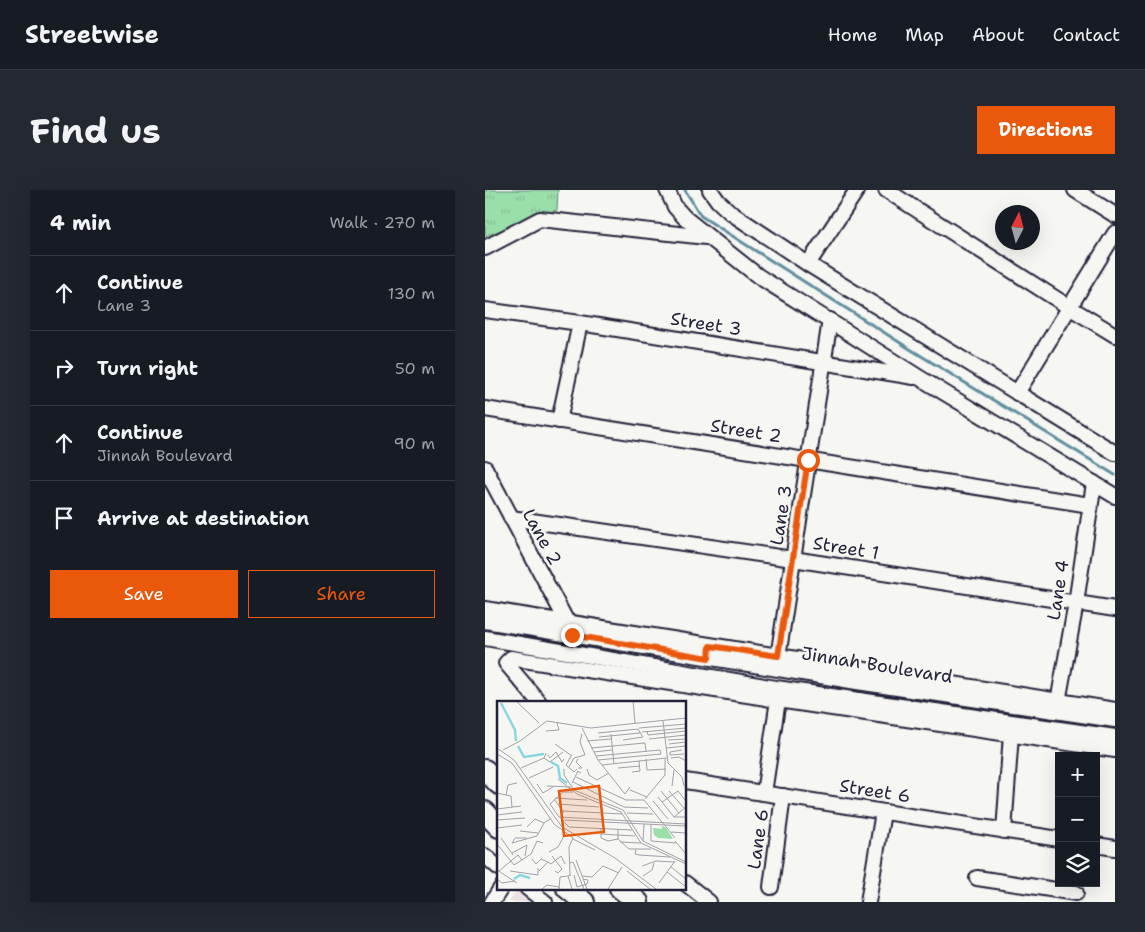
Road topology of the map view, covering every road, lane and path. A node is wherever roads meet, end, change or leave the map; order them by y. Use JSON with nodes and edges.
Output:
{"nodes":[{"id":1,"x":667,"y":190,"type":"edge"},
{"id":2,"x":710,"y":190,"type":"edge"},
{"id":3,"x":857,"y":190,"type":"edge"},
{"id":4,"x":886,"y":190,"type":"edge"},
{"id":5,"x":1075,"y":190,"type":"edge"},
{"id":6,"x":1115,"y":215,"type":"edge"},
{"id":7,"x":1115,"y":233,"type":"edge"},
{"id":8,"x":707,"y":237,"type":"junction"},
{"id":9,"x":485,"y":248,"type":"edge"},
{"id":10,"x":808,"y":264,"type":"junction"},
{"id":11,"x":1069,"y":307,"type":"junction"},
{"id":12,"x":485,"y":310,"type":"edge"},
{"id":13,"x":830,"y":320,"type":"junction"},
{"id":14,"x":580,"y":323,"type":"junction"},
{"id":15,"x":1115,"y":335,"type":"edge"},
{"id":16,"x":824,"y":362,"type":"junction"},
{"id":17,"x":920,"y":378,"type":"junction"},
{"id":18,"x":1017,"y":393,"type":"junction"},
{"id":19,"x":485,"y":409,"type":"edge"},
{"id":20,"x":559,"y":421,"type":"junction"},
{"id":21,"x":1115,"y":453,"type":"edge"},
{"id":22,"x":808,"y":460,"type":"junction"},
{"id":23,"x":485,"y":468,"type":"edge"},
{"id":24,"x":1094,"y":483,"type":"junction"},
{"id":25,"x":1115,"y":496,"type":"edge"},
{"id":26,"x":1090,"y":504,"type":"junction"},
{"id":27,"x":511,"y":518,"type":"junction"},
{"id":28,"x":793,"y":558,"type":"junction"},
{"id":29,"x":1076,"y":604,"type":"junction"},
{"id":30,"x":1115,"y":608,"type":"edge"},
{"id":31,"x":485,"y":609,"type":"edge"},
{"id":32,"x":485,"y":621,"type":"edge"},
{"id":33,"x":567,"y":622,"type":"junction"},
{"id":34,"x":501,"y":624,"type":"junction"},
{"id":35,"x":485,"y":638,"type":"edge"},
{"id":36,"x":509,"y":642,"type":"junction"},
{"id":37,"x":710,"y":652,"type":"junction"},
{"id":38,"x":778,"y":656,"type":"junction"},
{"id":39,"x":707,"y":682,"type":"junction"},
{"id":40,"x":857,"y":682,"type":"junction"},
{"id":41,"x":778,"y":700,"type":"junction"},
{"id":42,"x":855,"y":700,"type":"junction"},
{"id":43,"x":538,"y":701,"type":"edge"},
{"id":44,"x":1058,"y":702,"type":"junction"},
{"id":45,"x":1115,"y":710,"type":"edge"},
{"id":46,"x":1115,"y":720,"type":"edge"},
{"id":47,"x":1011,"y":734,"type":"junction"},
{"id":48,"x":1115,"y":737,"type":"edge"},
{"id":49,"x":1115,"y":750,"type":"edge"},
{"id":50,"x":485,"y":770,"type":"edge"},
{"id":51,"x":686,"y":781,"type":"edge"},
{"id":52,"x":497,"y":782,"type":"edge"},
{"id":53,"x":764,"y":793,"type":"junction"},
{"id":54,"x":783,"y":796,"type":"junction"},
{"id":55,"x":485,"y":812,"type":"edge"},
{"id":56,"x":883,"y":812,"type":"junction"},
{"id":57,"x":497,"y":825,"type":"edge"},
{"id":58,"x":1004,"y":830,"type":"junction"},
{"id":59,"x":1055,"y":838,"type":"edge"},
{"id":60,"x":1100,"y":846,"type":"edge"},
{"id":61,"x":1115,"y":848,"type":"edge"},
{"id":62,"x":485,"y":856,"type":"edge"},
{"id":63,"x":497,"y":866,"type":"edge"},
{"id":64,"x":977,"y":878,"type":"dead end"},
{"id":65,"x":686,"y":885,"type":"edge"},
{"id":66,"x":771,"y":888,"type":"dead end"},
{"id":67,"x":500,"y":890,"type":"edge"},
{"id":68,"x":530,"y":890,"type":"edge"},
{"id":69,"x":569,"y":890,"type":"edge"},
{"id":70,"x":1076,"y":893,"type":"edge"},
{"id":71,"x":492,"y":902,"type":"edge"},
{"id":72,"x":545,"y":902,"type":"edge"},
{"id":73,"x":584,"y":902,"type":"edge"},
{"id":74,"x":709,"y":902,"type":"edge"},
{"id":75,"x":868,"y":902,"type":"edge"}],
"edges":[{"from":1,"to":8,"type":"street"},
{"from":2,"to":10,"type":"street"},
{"from":3,"to":10,"type":"street"},
{"from":4,"to":11,"type":"street"},
{"from":5,"to":6,"type":"street"},
{"from":7,"to":11,"type":"street"},
{"from":8,"to":9,"type":"street"},
{"from":8,"to":13,"type":"street"},
{"from":10,"to":18,"type":"street"},
{"from":11,"to":15,"type":"street"},
{"from":11,"to":18,"type":"street"},
{"from":12,"to":14,"type":"street","name":"Street 3"},
{"from":13,"to":16,"type":"street","name":"Lane 3"},
{"from":13,"to":17,"type":"street"},
{"from":14,"to":16,"type":"street","name":"Street 3"},
{"from":14,"to":20,"type":"street"},
{"from":16,"to":17,"type":"street","name":"Street 3"},
{"from":16,"to":22,"type":"street","name":"Lane 3"},
{"from":17,"to":24,"type":"street"},
{"from":18,"to":21,"type":"street"},
{"from":19,"to":20,"type":"street","name":"Street 2"},
{"from":20,"to":22,"type":"street","name":"Street 2"},
{"from":22,"to":26,"type":"street","name":"Street 2"},
{"from":22,"to":28,"type":"street","name":"Lane 3"},
{"from":23,"to":27,"type":"street","name":"Lane 2"},
{"from":24,"to":25,"type":"street"},
{"from":24,"to":26,"type":"street","name":"Lane 4"},
{"from":26,"to":29,"type":"street","name":"Lane 4"},
{"from":27,"to":28,"type":"street","name":"Street 1"},
{"from":27,"to":33,"type":"street","name":"Lane 2"},
{"from":28,"to":29,"type":"street","name":"Street 1"},
{"from":28,"to":38,"type":"street","name":"Lane 3"},
{"from":29,"to":30,"type":"street","name":"Street 1"},
{"from":29,"to":44,"type":"street","name":"Lane 4"},
{"from":31,"to":33,"type":"street"},
{"from":32,"to":34,"type":"street","name":"Jinnah Boulevard"},
{"from":33,"to":37,"type":"street"},
{"from":34,"to":36,"type":"street"},
{"from":34,"to":37,"type":"street","name":"Jinnah Boulevard"},
{"from":35,"to":36,"type":"street","name":"Jinnah Boulevard"},
{"from":36,"to":39,"type":"street","name":"Jinnah Boulevard"},
{"from":37,"to":38,"type":"street"},
{"from":37,"to":40,"type":"street","name":"Jinnah Boulevard"},
{"from":38,"to":44,"type":"street"},
{"from":39,"to":41,"type":"street"},
{"from":39,"to":42,"type":"street","name":"Jinnah Boulevard"},
{"from":39,"to":43,"type":"street"},
{"from":40,"to":42,"type":"street"},
{"from":40,"to":46,"type":"street","name":"Jinnah Boulevard"},
{"from":41,"to":47,"type":"street"},
{"from":41,"to":53,"type":"street"},
{"from":42,"to":48,"type":"street","name":"Jinnah Boulevard"},
{"from":44,"to":45,"type":"street"},
{"from":47,"to":49,"type":"street"},
{"from":47,"to":58,"type":"street"},
{"from":50,"to":52,"type":"highway"},
{"from":51,"to":53,"type":"street","name":"Street 6"},
{"from":53,"to":54,"type":"street","name":"Street 6"},
{"from":54,"to":56,"type":"street","name":"Street 6"},
{"from":54,"to":66,"type":"street","name":"Lane 6"},
{"from":55,"to":57,"type":"highway"},
{"from":56,"to":58,"type":"street","name":"Street 6"},
{"from":56,"to":75,"type":"street"},
{"from":58,"to":59,"type":"street","name":"Street 6"},
{"from":60,"to":61,"type":"street"},
{"from":62,"to":63,"type":"street"},
{"from":64,"to":70,"type":"street"},
{"from":65,"to":74,"type":"street"},
{"from":67,"to":71,"type":"street"},
{"from":68,"to":72,"type":"street"},
{"from":69,"to":73,"type":"highway"}]}
